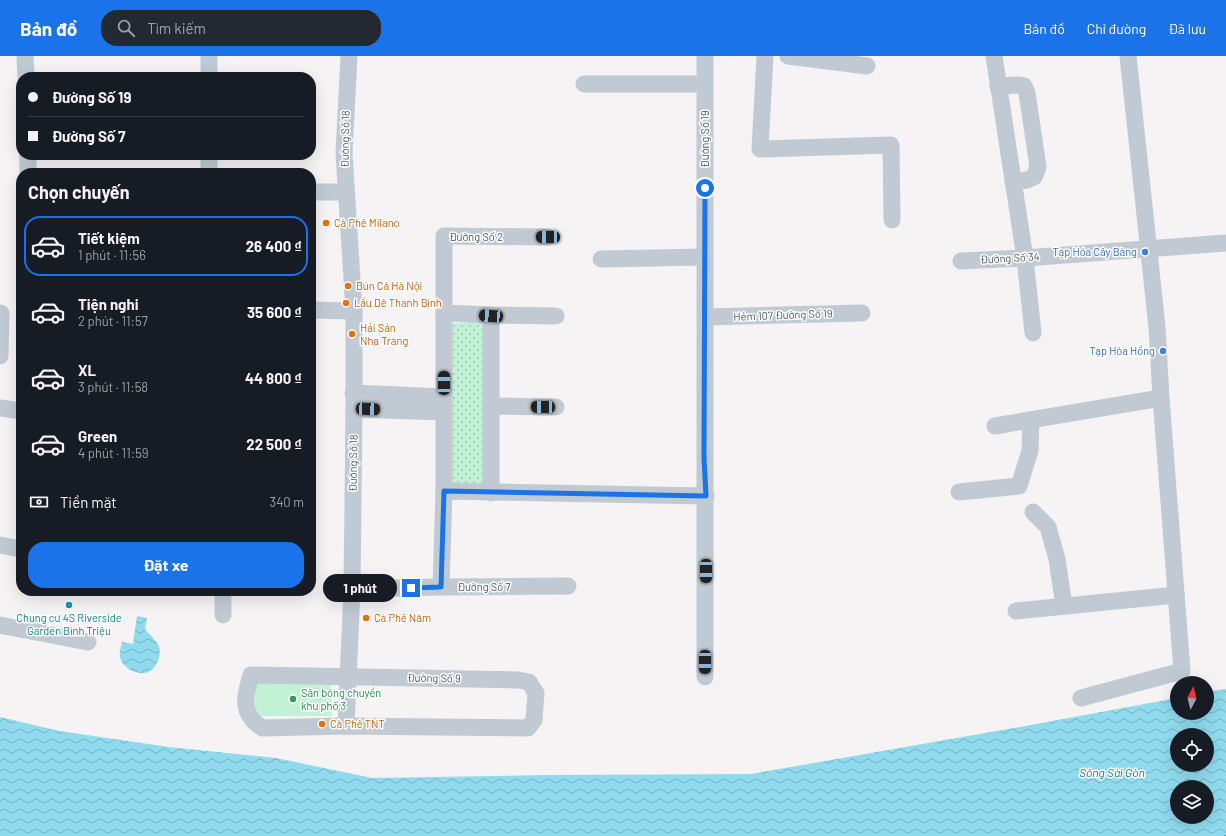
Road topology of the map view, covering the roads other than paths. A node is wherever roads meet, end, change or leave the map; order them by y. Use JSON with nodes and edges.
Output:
{"nodes":[{"id":1,"x":25,"y":56,"type":"edge"},
{"id":2,"x":209,"y":56,"type":"edge"},
{"id":3,"x":349,"y":56,"type":"edge"},
{"id":4,"x":705,"y":56,"type":"edge"},
{"id":5,"x":765,"y":56,"type":"edge"},
{"id":6,"x":788,"y":56,"type":"edge"},
{"id":7,"x":994,"y":56,"type":"edge"},
{"id":8,"x":1128,"y":56,"type":"edge"},
{"id":9,"x":867,"y":66,"type":"dead end"},
{"id":10,"x":26,"y":72,"type":"edge"},
{"id":11,"x":209,"y":72,"type":"edge"},
{"id":12,"x":584,"y":84,"type":"dead end"},
{"id":13,"x":704,"y":84,"type":"junction"},
{"id":14,"x":998,"y":86,"type":"junction"},
{"id":15,"x":1013,"y":182,"type":"junction"},
{"id":16,"x":316,"y":192,"type":"edge"},
{"id":17,"x":346,"y":192,"type":"junction"},
{"id":18,"x":892,"y":220,"type":"dead end"},
{"id":19,"x":548,"y":237,"type":"dead end"},
{"id":20,"x":1226,"y":243,"type":"edge"},
{"id":21,"x":1149,"y":248,"type":"junction"},
{"id":22,"x":705,"y":257,"type":"junction"},
{"id":23,"x":1025,"y":258,"type":"junction"},
{"id":24,"x":601,"y":259,"type":"dead end"},
{"id":25,"x":961,"y":261,"type":"dead end"},
{"id":26,"x":316,"y":310,"type":"edge"},
{"id":27,"x":354,"y":311,"type":"junction"},
{"id":28,"x":444,"y":312,"type":"junction"},
{"id":29,"x":1,"y":313,"type":"dead end"},
{"id":30,"x":862,"y":313,"type":"dead end"},
{"id":31,"x":491,"y":316,"type":"junction"},
{"id":32,"x":556,"y":316,"type":"dead end"},
{"id":33,"x":705,"y":317,"type":"junction"},
{"id":34,"x":1033,"y":334,"type":"dead end"},
{"id":35,"x":0,"y":356,"type":"edge"},
{"id":36,"x":1161,"y":398,"type":"junction"},
{"id":37,"x":353,"y":401,"type":"junction"},
{"id":38,"x":444,"y":404,"type":"junction"},
{"id":39,"x":491,"y":406,"type":"junction"},
{"id":40,"x":556,"y":407,"type":"dead end"},
{"id":41,"x":0,"y":408,"type":"edge"},
{"id":42,"x":16,"y":410,"type":"edge"},
{"id":43,"x":1031,"y":420,"type":"junction"},
{"id":44,"x":995,"y":426,"type":"dead end"},
{"id":45,"x":444,"y":491,"type":"junction"},
{"id":46,"x":959,"y":492,"type":"dead end"},
{"id":47,"x":491,"y":493,"type":"junction"},
{"id":48,"x":706,"y":496,"type":"junction"},
{"id":49,"x":1033,"y":512,"type":"dead end"},
{"id":50,"x":0,"y":545,"type":"edge"},
{"id":51,"x":16,"y":548,"type":"edge"},
{"id":52,"x":568,"y":586,"type":"dead end"},
{"id":53,"x":441,"y":587,"type":"junction"},
{"id":54,"x":352,"y":589,"type":"junction"},
{"id":55,"x":1176,"y":595,"type":"junction"},
{"id":56,"x":223,"y":596,"type":"edge"},
{"id":57,"x":1064,"y":606,"type":"junction"},
{"id":58,"x":1016,"y":611,"type":"dead end"},
{"id":59,"x":223,"y":615,"type":"dead end"},
{"id":60,"x":0,"y":624,"type":"edge"},
{"id":61,"x":88,"y":642,"type":"dead end"},
{"id":62,"x":349,"y":676,"type":"junction"},
{"id":63,"x":705,"y":677,"type":"dead end"},
{"id":64,"x":1081,"y":698,"type":"dead end"},
{"id":65,"x":346,"y":726,"type":"junction"}],
"edges":[{"from":1,"to":10,"type":"street"},
{"from":2,"to":11,"type":"street"},
{"from":3,"to":17,"type":"street","name":"Đường Số 18"},
{"from":4,"to":13,"type":"street","name":"Đường Số 19"},
{"from":5,"to":18,"type":"street"},
{"from":6,"to":9,"type":"street"},
{"from":7,"to":14,"type":"street"},
{"from":8,"to":21,"type":"street"},
{"from":12,"to":13,"type":"street"},
{"from":13,"to":22,"type":"street","name":"Đường Số 19"},
{"from":14,"to":15,"type":"street"},
{"from":14,"to":15,"type":"street"},
{"from":15,"to":23,"type":"street"},
{"from":16,"to":17,"type":"street"},
{"from":17,"to":27,"type":"street","name":"Đường Số 18"},
{"from":19,"to":28,"type":"street","name":"Đường Số 2"},
{"from":20,"to":21,"type":"street","name":"Đường Số 34"},
{"from":21,"to":23,"type":"street","name":"Đường Số 34"},
{"from":21,"to":36,"type":"street"},
{"from":22,"to":24,"type":"street"},
{"from":22,"to":33,"type":"street","name":"Đường Số 19"},
{"from":23,"to":25,"type":"street","name":"Đường Số 34"},
{"from":23,"to":34,"type":"street"},
{"from":26,"to":27,"type":"street"},
{"from":27,"to":37,"type":"street","name":"Đường Số 18"},
{"from":28,"to":31,"type":"street"},
{"from":28,"to":38,"type":"street","name":"Đường Số 2"},
{"from":29,"to":35,"type":"street"},
{"from":30,"to":33,"type":"street","name":"Hẻm 107 Đường Số 19"},
{"from":31,"to":32,"type":"street"},
{"from":31,"to":39,"type":"street"},
{"from":33,"to":48,"type":"street","name":"Đường Số 19"},
{"from":36,"to":43,"type":"street"},
{"from":36,"to":55,"type":"street"},
{"from":37,"to":38,"type":"street"},
{"from":37,"to":54,"type":"street","name":"Đường Số 18"},
{"from":38,"to":45,"type":"street","name":"Đường Số 2"},
{"from":39,"to":40,"type":"street"},
{"from":39,"to":47,"type":"street"},
{"from":41,"to":42,"type":"street"},
{"from":43,"to":44,"type":"street"},
{"from":43,"to":46,"type":"street"},
{"from":45,"to":47,"type":"street"},
{"from":45,"to":53,"type":"street","name":"Đường Số 2"},
{"from":47,"to":48,"type":"street"},
{"from":48,"to":63,"type":"street","name":"Đường Số 19"},
{"from":49,"to":57,"type":"street"},
{"from":50,"to":51,"type":"street"},
{"from":52,"to":53,"type":"street","name":"Đường Số 7"},
{"from":53,"to":54,"type":"street","name":"Đường Số 7"},
{"from":54,"to":62,"type":"street","name":"Đường Số 18"},
{"from":55,"to":57,"type":"street"},
{"from":55,"to":64,"type":"street"},
{"from":56,"to":59,"type":"street"},
{"from":57,"to":58,"type":"street"},
{"from":60,"to":61,"type":"street"},
{"from":62,"to":65,"type":"street","name":"Đường Số 18"},
{"from":62,"to":65,"type":"street","name":"Đường Số 9"},
{"from":62,"to":65,"type":"street","name":"Đường Số 9"}]}
